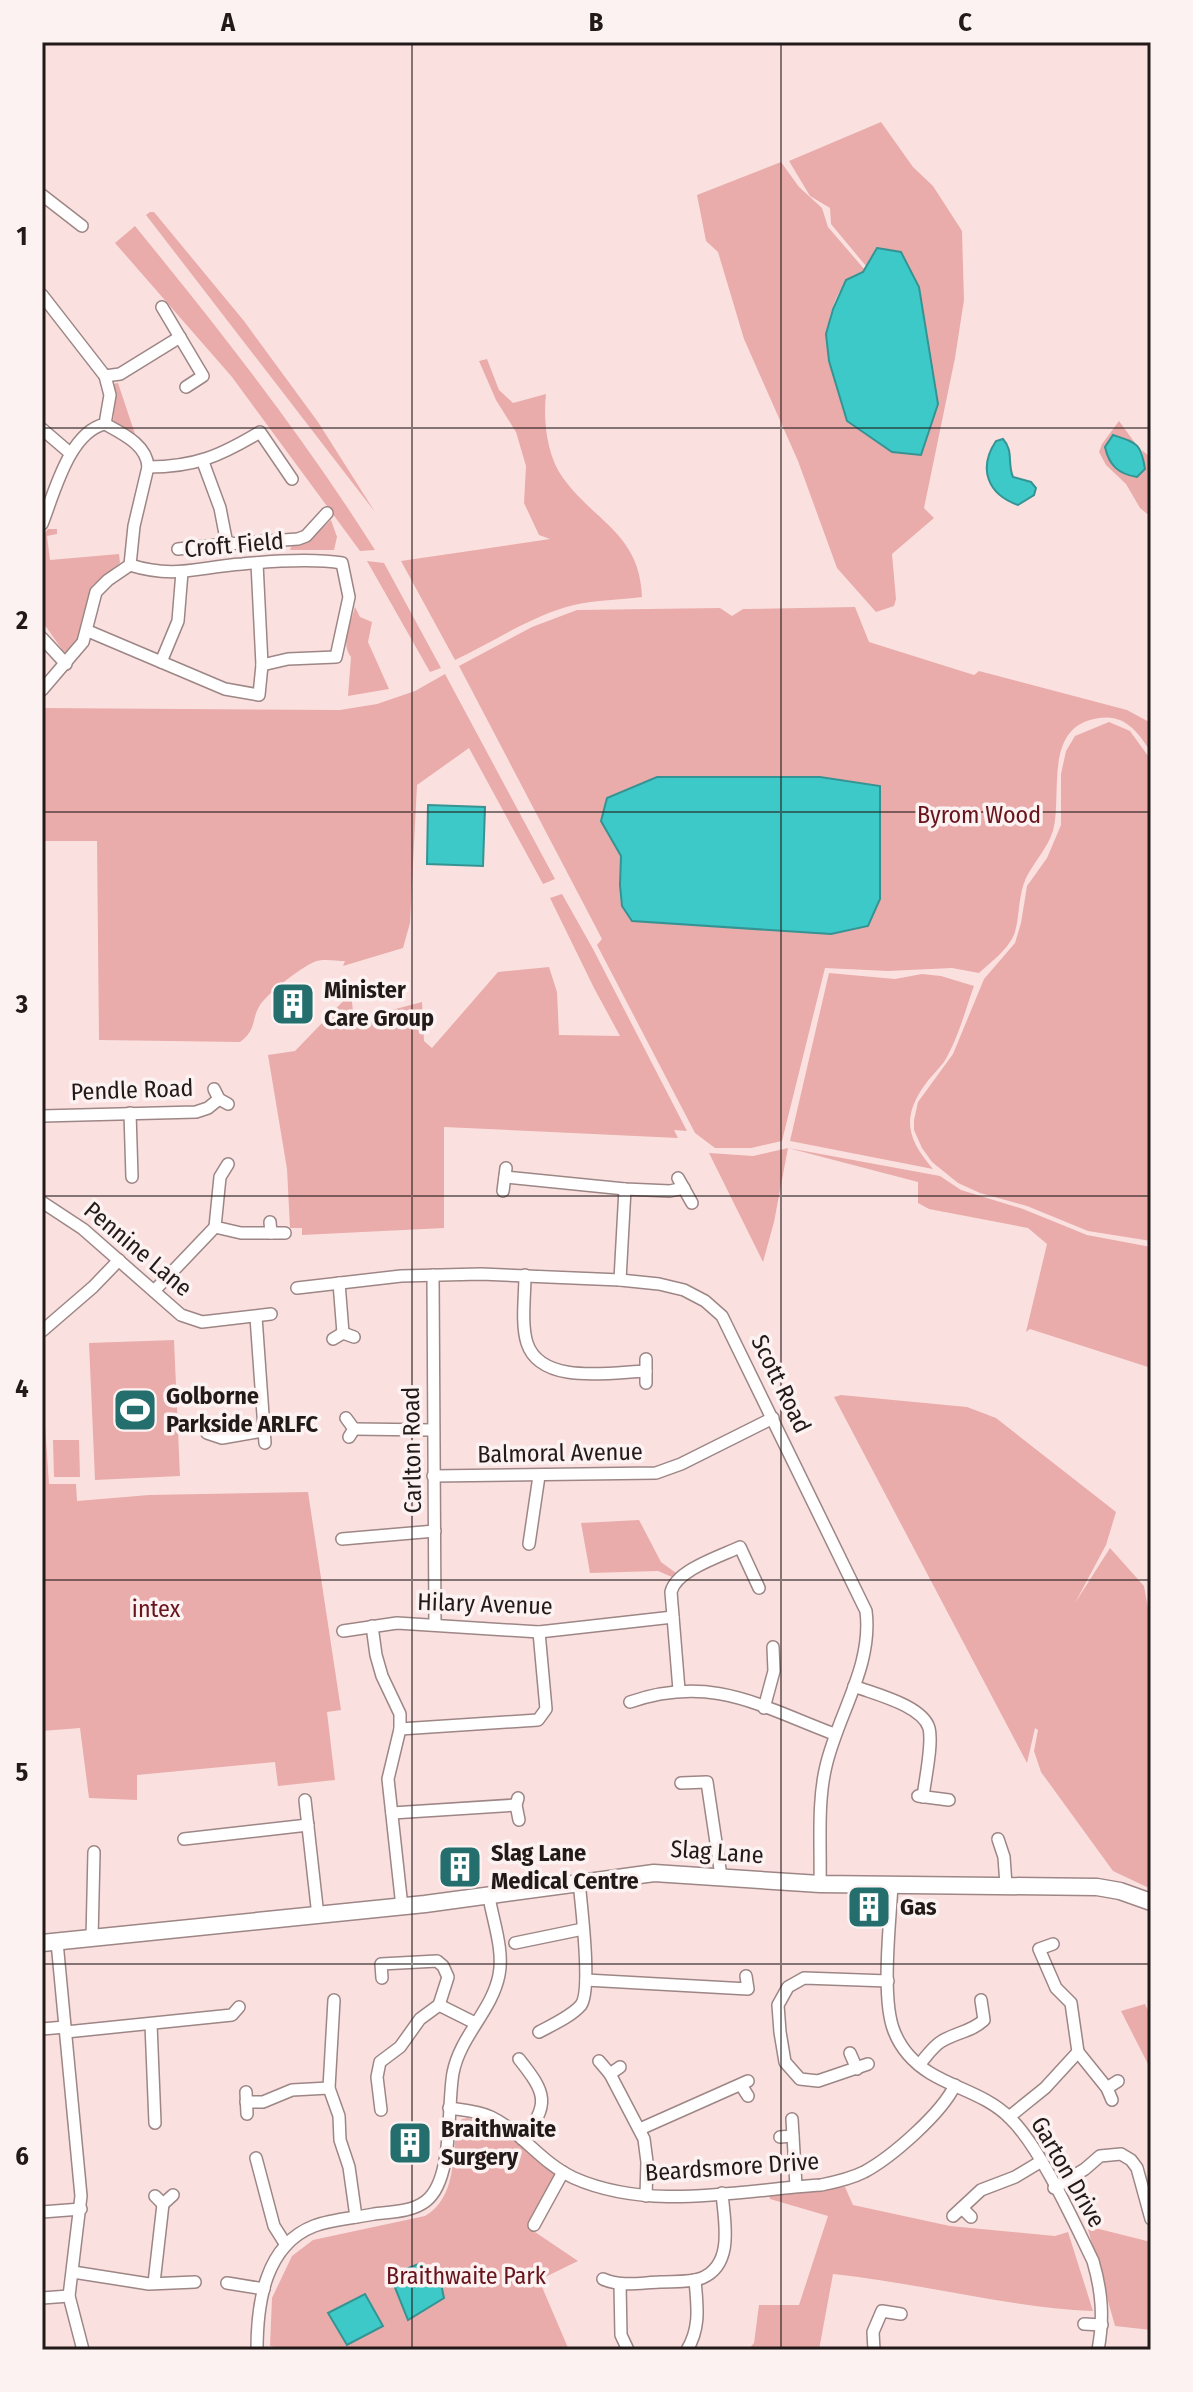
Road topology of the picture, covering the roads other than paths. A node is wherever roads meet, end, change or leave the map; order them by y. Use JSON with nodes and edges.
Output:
{"nodes":[{"id":1,"x":42,"y":195,"type":"edge"},
{"id":2,"x":82,"y":226,"type":"dead end"},
{"id":3,"x":42,"y":295,"type":"edge"},
{"id":4,"x":162,"y":307,"type":"dead end"},
{"id":5,"x":180,"y":337,"type":"junction"},
{"id":6,"x":105,"y":376,"type":"junction"},
{"id":7,"x":186,"y":387,"type":"dead end"},
{"id":8,"x":105,"y":424,"type":"junction"},
{"id":9,"x":42,"y":429,"type":"edge"},
{"id":10,"x":70,"y":453,"type":"junction"},
{"id":11,"x":203,"y":462,"type":"junction"},
{"id":12,"x":148,"y":467,"type":"junction"},
{"id":13,"x":292,"y":479,"type":"dead end"},
{"id":14,"x":327,"y":513,"type":"dead end"},
{"id":15,"x":42,"y":524,"type":"edge"},
{"id":16,"x":227,"y":544,"type":"junction"},
{"id":17,"x":178,"y":549,"type":"dead end"},
{"id":18,"x":345,"y":549,"type":"dead end"},
{"id":19,"x":257,"y":563,"type":"junction"},
{"id":20,"x":343,"y":563,"type":"junction"},
{"id":21,"x":130,"y":565,"type":"junction"},
{"id":22,"x":182,"y":572,"type":"junction"},
{"id":23,"x":88,"y":631,"type":"junction"},
{"id":24,"x":42,"y":638,"type":"edge"},
{"id":25,"x":161,"y":662,"type":"junction"},
{"id":26,"x":66,"y":664,"type":"junction"},
{"id":27,"x":262,"y":665,"type":"junction"},
{"id":28,"x":42,"y":690,"type":"edge"},
{"id":29,"x":220,"y":1097,"type":"dead end"},
{"id":30,"x":130,"y":1113,"type":"junction"},
{"id":31,"x":42,"y":1116,"type":"edge"},
{"id":32,"x":230,"y":1163,"type":"dead end"},
{"id":33,"x":132,"y":1177,"type":"dead end"},
{"id":34,"x":625,"y":1189,"type":"junction"},
{"id":35,"x":503,"y":1191,"type":"dead end"},
{"id":36,"x":42,"y":1202,"type":"edge"},
{"id":37,"x":692,"y":1203,"type":"dead end"},
{"id":38,"x":215,"y":1227,"type":"junction"},
{"id":39,"x":285,"y":1233,"type":"dead end"},
{"id":40,"x":119,"y":1260,"type":"junction"},
{"id":41,"x":433,"y":1275,"type":"junction"},
{"id":42,"x":525,"y":1275,"type":"junction"},
{"id":43,"x":620,"y":1280,"type":"junction"},
{"id":44,"x":339,"y":1283,"type":"junction"},
{"id":45,"x":297,"y":1288,"type":"dead end"},
{"id":46,"x":154,"y":1291,"type":"junction"},
{"id":47,"x":271,"y":1314,"type":"dead end"},
{"id":48,"x":256,"y":1317,"type":"junction"},
{"id":49,"x":42,"y":1331,"type":"edge"},
{"id":50,"x":343,"y":1336,"type":"dead end"},
{"id":51,"x":646,"y":1371,"type":"dead end"},
{"id":52,"x":346,"y":1418,"type":"dead end"},
{"id":53,"x":773,"y":1418,"type":"junction"},
{"id":54,"x":432,"y":1430,"type":"junction"},
{"id":55,"x":204,"y":1433,"type":"dead end"},
{"id":56,"x":433,"y":1476,"type":"junction"},
{"id":57,"x":539,"y":1476,"type":"junction"},
{"id":58,"x":435,"y":1531,"type":"junction"},
{"id":59,"x":342,"y":1539,"type":"dead end"},
{"id":60,"x":530,"y":1544,"type":"dead end"},
{"id":61,"x":759,"y":1588,"type":"dead end"},
{"id":62,"x":673,"y":1617,"type":"junction"},
{"id":63,"x":435,"y":1624,"type":"junction"},
{"id":64,"x":372,"y":1626,"type":"junction"},
{"id":65,"x":343,"y":1631,"type":"dead end"},
{"id":66,"x":539,"y":1632,"type":"junction"},
{"id":67,"x":773,"y":1647,"type":"dead end"},
{"id":68,"x":854,"y":1686,"type":"junction"},
{"id":69,"x":679,"y":1690,"type":"junction"},
{"id":70,"x":630,"y":1702,"type":"dead end"},
{"id":71,"x":764,"y":1708,"type":"junction"},
{"id":72,"x":400,"y":1729,"type":"junction"},
{"id":73,"x":834,"y":1734,"type":"junction"},
{"id":74,"x":681,"y":1783,"type":"dead end"},
{"id":75,"x":305,"y":1800,"type":"dead end"},
{"id":76,"x":949,"y":1800,"type":"dead end"},
{"id":77,"x":392,"y":1813,"type":"junction"},
{"id":78,"x":519,"y":1820,"type":"dead end"},
{"id":79,"x":308,"y":1825,"type":"junction"},
{"id":80,"x":181,"y":1838,"type":"dead end"},
{"id":81,"x":998,"y":1839,"type":"dead end"},
{"id":82,"x":94,"y":1852,"type":"dead end"},
{"id":83,"x":721,"y":1876,"type":"junction"},
{"id":84,"x":579,"y":1882,"type":"junction"},
{"id":85,"x":820,"y":1884,"type":"junction"},
{"id":86,"x":892,"y":1885,"type":"junction"},
{"id":87,"x":1006,"y":1885,"type":"junction"},
{"id":88,"x":489,"y":1897,"type":"junction"},
{"id":89,"x":1151,"y":1902,"type":"edge"},
{"id":90,"x":402,"y":1907,"type":"junction"},
{"id":91,"x":318,"y":1916,"type":"junction"},
{"id":92,"x":583,"y":1929,"type":"junction"},
{"id":93,"x":92,"y":1939,"type":"junction"},
{"id":94,"x":50,"y":1942,"type":"edge"},
{"id":95,"x":515,"y":1943,"type":"dead end"},
{"id":96,"x":1053,"y":1944,"type":"dead end"},
{"id":97,"x":746,"y":1976,"type":"dead end"},
{"id":98,"x":382,"y":1978,"type":"dead end"},
{"id":99,"x":586,"y":1980,"type":"junction"},
{"id":100,"x":888,"y":1981,"type":"junction"},
{"id":101,"x":334,"y":2000,"type":"dead end"},
{"id":102,"x":981,"y":2000,"type":"dead end"},
{"id":103,"x":439,"y":2005,"type":"junction"},
{"id":104,"x":239,"y":2007,"type":"dead end"},
{"id":105,"x":475,"y":2023,"type":"junction"},
{"id":106,"x":151,"y":2024,"type":"junction"},
{"id":107,"x":544,"y":2024,"type":"dead end"},
{"id":108,"x":42,"y":2029,"type":"edge"},
{"id":109,"x":65,"y":2029,"type":"junction"},
{"id":110,"x":1078,"y":2052,"type":"junction"},
{"id":111,"x":850,"y":2053,"type":"dead end"},
{"id":112,"x":599,"y":2061,"type":"dead end"},
{"id":113,"x":919,"y":2065,"type":"junction"},
{"id":114,"x":520,"y":2066,"type":"dead end"},
{"id":115,"x":1118,"y":2081,"type":"dead end"},
{"id":116,"x":955,"y":2085,"type":"junction"},
{"id":117,"x":746,"y":2087,"type":"dead end"},
{"id":118,"x":329,"y":2088,"type":"junction"},
{"id":119,"x":1107,"y":2088,"type":"junction"},
{"id":120,"x":1112,"y":2100,"type":"dead end"},
{"id":121,"x":246,"y":2103,"type":"dead end"},
{"id":122,"x":449,"y":2108,"type":"junction"},
{"id":123,"x":381,"y":2110,"type":"dead end"},
{"id":124,"x":1009,"y":2117,"type":"junction"},
{"id":125,"x":792,"y":2119,"type":"dead end"},
{"id":126,"x":155,"y":2123,"type":"dead end"},
{"id":127,"x":640,"y":2129,"type":"junction"},
{"id":128,"x":793,"y":2136,"type":"junction"},
{"id":129,"x":780,"y":2137,"type":"dead end"},
{"id":130,"x":522,"y":2139,"type":"junction"},
{"id":131,"x":256,"y":2158,"type":"dead end"},
{"id":132,"x":1040,"y":2162,"type":"junction"},
{"id":133,"x":563,"y":2172,"type":"junction"},
{"id":134,"x":796,"y":2186,"type":"junction"},
{"id":135,"x":1054,"y":2188,"type":"junction"},
{"id":136,"x":722,"y":2193,"type":"junction"},
{"id":137,"x":173,"y":2195,"type":"dead end"},
{"id":138,"x":646,"y":2196,"type":"junction"},
{"id":139,"x":81,"y":2209,"type":"junction"},
{"id":140,"x":42,"y":2212,"type":"edge"},
{"id":141,"x":356,"y":2217,"type":"junction"},
{"id":142,"x":971,"y":2217,"type":"dead end"},
{"id":143,"x":1151,"y":2219,"type":"edge"},
{"id":144,"x":534,"y":2225,"type":"dead end"},
{"id":145,"x":286,"y":2245,"type":"junction"},
{"id":146,"x":73,"y":2272,"type":"junction"},
{"id":147,"x":603,"y":2279,"type":"dead end"},
{"id":148,"x":695,"y":2280,"type":"junction"},
{"id":149,"x":195,"y":2282,"type":"dead end"},
{"id":150,"x":154,"y":2283,"type":"junction"},
{"id":151,"x":227,"y":2283,"type":"dead end"},
{"id":152,"x":620,"y":2284,"type":"junction"},
{"id":153,"x":264,"y":2289,"type":"junction"},
{"id":154,"x":69,"y":2296,"type":"junction"},
{"id":155,"x":42,"y":2298,"type":"edge"},
{"id":156,"x":901,"y":2314,"type":"dead end"},
{"id":157,"x":1084,"y":2324,"type":"dead end"},
{"id":158,"x":1102,"y":2325,"type":"junction"},
{"id":159,"x":83,"y":2350,"type":"edge"},
{"id":160,"x":257,"y":2350,"type":"edge"},
{"id":161,"x":628,"y":2350,"type":"edge"},
{"id":162,"x":687,"y":2350,"type":"edge"},
{"id":163,"x":874,"y":2350,"type":"edge"},
{"id":164,"x":1098,"y":2350,"type":"edge"}],
"edges":[{"from":1,"to":2,"type":"street"},
{"from":3,"to":6,"type":"street"},
{"from":4,"to":5,"type":"street"},
{"from":5,"to":6,"type":"street"},
{"from":5,"to":7,"type":"street"},
{"from":6,"to":8,"type":"street"},
{"from":8,"to":10,"type":"street"},
{"from":8,"to":12,"type":"street"},
{"from":9,"to":10,"type":"street"},
{"from":10,"to":15,"type":"street"},
{"from":11,"to":12,"type":"street"},
{"from":11,"to":13,"type":"street"},
{"from":11,"to":16,"type":"street"},
{"from":12,"to":21,"type":"street"},
{"from":14,"to":16,"type":"street"},
{"from":16,"to":17,"type":"street"},
{"from":18,"to":20,"type":"street"},
{"from":19,"to":20,"type":"street","name":"Croft Field"},
{"from":19,"to":22,"type":"street","name":"Croft Field"},
{"from":19,"to":27,"type":"street"},
{"from":20,"to":27,"type":"street"},
{"from":21,"to":22,"type":"street","name":"Croft Field"},
{"from":21,"to":23,"type":"street"},
{"from":22,"to":25,"type":"street"},
{"from":23,"to":25,"type":"street"},
{"from":23,"to":26,"type":"street"},
{"from":24,"to":26,"type":"street"},
{"from":25,"to":27,"type":"street"},
{"from":26,"to":28,"type":"street"},
{"from":29,"to":30,"type":"street","name":"Pendle Road"},
{"from":30,"to":31,"type":"street","name":"Pendle Road"},
{"from":30,"to":33,"type":"street"},
{"from":32,"to":38,"type":"street"},
{"from":34,"to":35,"type":"street"},
{"from":34,"to":37,"type":"street"},
{"from":34,"to":43,"type":"street"},
{"from":36,"to":40,"type":"street","name":"Pennine Lane"},
{"from":38,"to":39,"type":"street"},
{"from":38,"to":46,"type":"street"},
{"from":40,"to":46,"type":"street","name":"Pennine Lane"},
{"from":40,"to":49,"type":"street"},
{"from":41,"to":42,"type":"street","name":"Scott Road"},
{"from":41,"to":44,"type":"street","name":"Scott Road"},
{"from":41,"to":54,"type":"street","name":"Carlton Road"},
{"from":42,"to":43,"type":"street","name":"Scott Road"},
{"from":42,"to":51,"type":"street"},
{"from":43,"to":53,"type":"street","name":"Scott Road"},
{"from":44,"to":45,"type":"street","name":"Scott Road"},
{"from":44,"to":50,"type":"street"},
{"from":46,"to":48,"type":"street","name":"Pennine Lane"},
{"from":47,"to":48,"type":"street","name":"Pennine Lane"},
{"from":48,"to":55,"type":"street"},
{"from":52,"to":54,"type":"street"},
{"from":53,"to":57,"type":"street","name":"Balmoral Avenue"},
{"from":53,"to":68,"type":"street","name":"Scott Road"},
{"from":54,"to":56,"type":"street","name":"Carlton Road"},
{"from":56,"to":57,"type":"street","name":"Balmoral Avenue"},
{"from":56,"to":58,"type":"street","name":"Carlton Road"},
{"from":57,"to":60,"type":"street"},
{"from":58,"to":59,"type":"street"},
{"from":58,"to":63,"type":"street","name":"Carlton Road"},
{"from":61,"to":62,"type":"street"},
{"from":62,"to":66,"type":"street","name":"Hilary Avenue"},
{"from":62,"to":69,"type":"street"},
{"from":63,"to":64,"type":"street","name":"Hilary Avenue"},
{"from":63,"to":66,"type":"street","name":"Hilary Avenue"},
{"from":64,"to":65,"type":"street","name":"Hilary Avenue"},
{"from":64,"to":72,"type":"street"},
{"from":66,"to":72,"type":"street"},
{"from":67,"to":71,"type":"street"},
{"from":68,"to":73,"type":"street","name":"Scott Road"},
{"from":68,"to":76,"type":"street"},
{"from":69,"to":70,"type":"street"},
{"from":69,"to":71,"type":"street"},
{"from":71,"to":73,"type":"street"},
{"from":72,"to":77,"type":"street"},
{"from":73,"to":85,"type":"street","name":"Scott Road"},
{"from":74,"to":83,"type":"street"},
{"from":75,"to":79,"type":"street"},
{"from":77,"to":78,"type":"street"},
{"from":77,"to":90,"type":"street"},
{"from":79,"to":80,"type":"street"},
{"from":79,"to":91,"type":"street"},
{"from":81,"to":87,"type":"street"},
{"from":82,"to":93,"type":"street"},
{"from":83,"to":84,"type":"street","name":"Slag Lane"},
{"from":83,"to":85,"type":"street","name":"Slag Lane"},
{"from":84,"to":88,"type":"street","name":"Slag Lane"},
{"from":84,"to":92,"type":"street"},
{"from":85,"to":86,"type":"street","name":"Slag Lane"},
{"from":86,"to":87,"type":"street","name":"Slag Lane"},
{"from":86,"to":100,"type":"street","name":"Garton Drive"},
{"from":87,"to":89,"type":"street","name":"Slag Lane"},
{"from":88,"to":90,"type":"street","name":"Slag Lane"},
{"from":88,"to":105,"type":"street"},
{"from":90,"to":91,"type":"street","name":"Slag Lane"},
{"from":91,"to":93,"type":"street","name":"Slag Lane"},
{"from":92,"to":95,"type":"street"},
{"from":92,"to":99,"type":"street"},
{"from":93,"to":94,"type":"street","name":"Slag Lane"},
{"from":94,"to":109,"type":"street"},
{"from":96,"to":110,"type":"street"},
{"from":97,"to":99,"type":"street"},
{"from":98,"to":103,"type":"street"},
{"from":99,"to":107,"type":"street"},
{"from":100,"to":111,"type":"street"},
{"from":100,"to":113,"type":"street","name":"Garton Drive"},
{"from":101,"to":118,"type":"street"},
{"from":102,"to":113,"type":"street"},
{"from":103,"to":105,"type":"street"},
{"from":103,"to":123,"type":"street"},
{"from":104,"to":106,"type":"street"},
{"from":105,"to":122,"type":"street"},
{"from":106,"to":109,"type":"street"},
{"from":106,"to":126,"type":"street"},
{"from":108,"to":109,"type":"street"},
{"from":109,"to":139,"type":"street"},
{"from":110,"to":119,"type":"street"},
{"from":110,"to":124,"type":"street"},
{"from":112,"to":127,"type":"street"},
{"from":113,"to":116,"type":"street","name":"Garton Drive"},
{"from":114,"to":130,"type":"street"},
{"from":115,"to":119,"type":"street"},
{"from":116,"to":124,"type":"street","name":"Garton Drive"},
{"from":116,"to":134,"type":"street","name":"Beardsmore Drive"},
{"from":117,"to":127,"type":"street"},
{"from":118,"to":121,"type":"street"},
{"from":118,"to":141,"type":"street"},
{"from":119,"to":120,"type":"street"},
{"from":122,"to":130,"type":"street","name":"Beardsmore Drive"},
{"from":122,"to":141,"type":"street"},
{"from":124,"to":132,"type":"street","name":"Garton Drive"},
{"from":125,"to":128,"type":"street"},
{"from":127,"to":138,"type":"street"},
{"from":128,"to":129,"type":"street"},
{"from":128,"to":134,"type":"street"},
{"from":130,"to":133,"type":"street","name":"Beardsmore Drive"},
{"from":131,"to":145,"type":"street"},
{"from":132,"to":135,"type":"street","name":"Garton Drive"},
{"from":132,"to":142,"type":"street"},
{"from":133,"to":138,"type":"street","name":"Beardsmore Drive"},
{"from":133,"to":144,"type":"street"},
{"from":134,"to":136,"type":"street","name":"Beardsmore Drive"},
{"from":135,"to":143,"type":"street"},
{"from":135,"to":158,"type":"street","name":"Garton Drive"},
{"from":136,"to":138,"type":"street","name":"Beardsmore Drive"},
{"from":136,"to":148,"type":"street"},
{"from":137,"to":150,"type":"street"},
{"from":139,"to":140,"type":"street"},
{"from":139,"to":146,"type":"street"},
{"from":141,"to":145,"type":"street"},
{"from":145,"to":153,"type":"street"},
{"from":146,"to":150,"type":"street"},
{"from":146,"to":154,"type":"street"},
{"from":147,"to":152,"type":"street"},
{"from":148,"to":152,"type":"street"},
{"from":148,"to":162,"type":"street"},
{"from":149,"to":150,"type":"street"},
{"from":151,"to":153,"type":"street"},
{"from":152,"to":161,"type":"street"},
{"from":153,"to":160,"type":"street"},
{"from":154,"to":155,"type":"street"},
{"from":154,"to":159,"type":"street"},
{"from":156,"to":163,"type":"street"},
{"from":157,"to":158,"type":"street"},
{"from":158,"to":164,"type":"street","name":"Garton Drive"}]}
